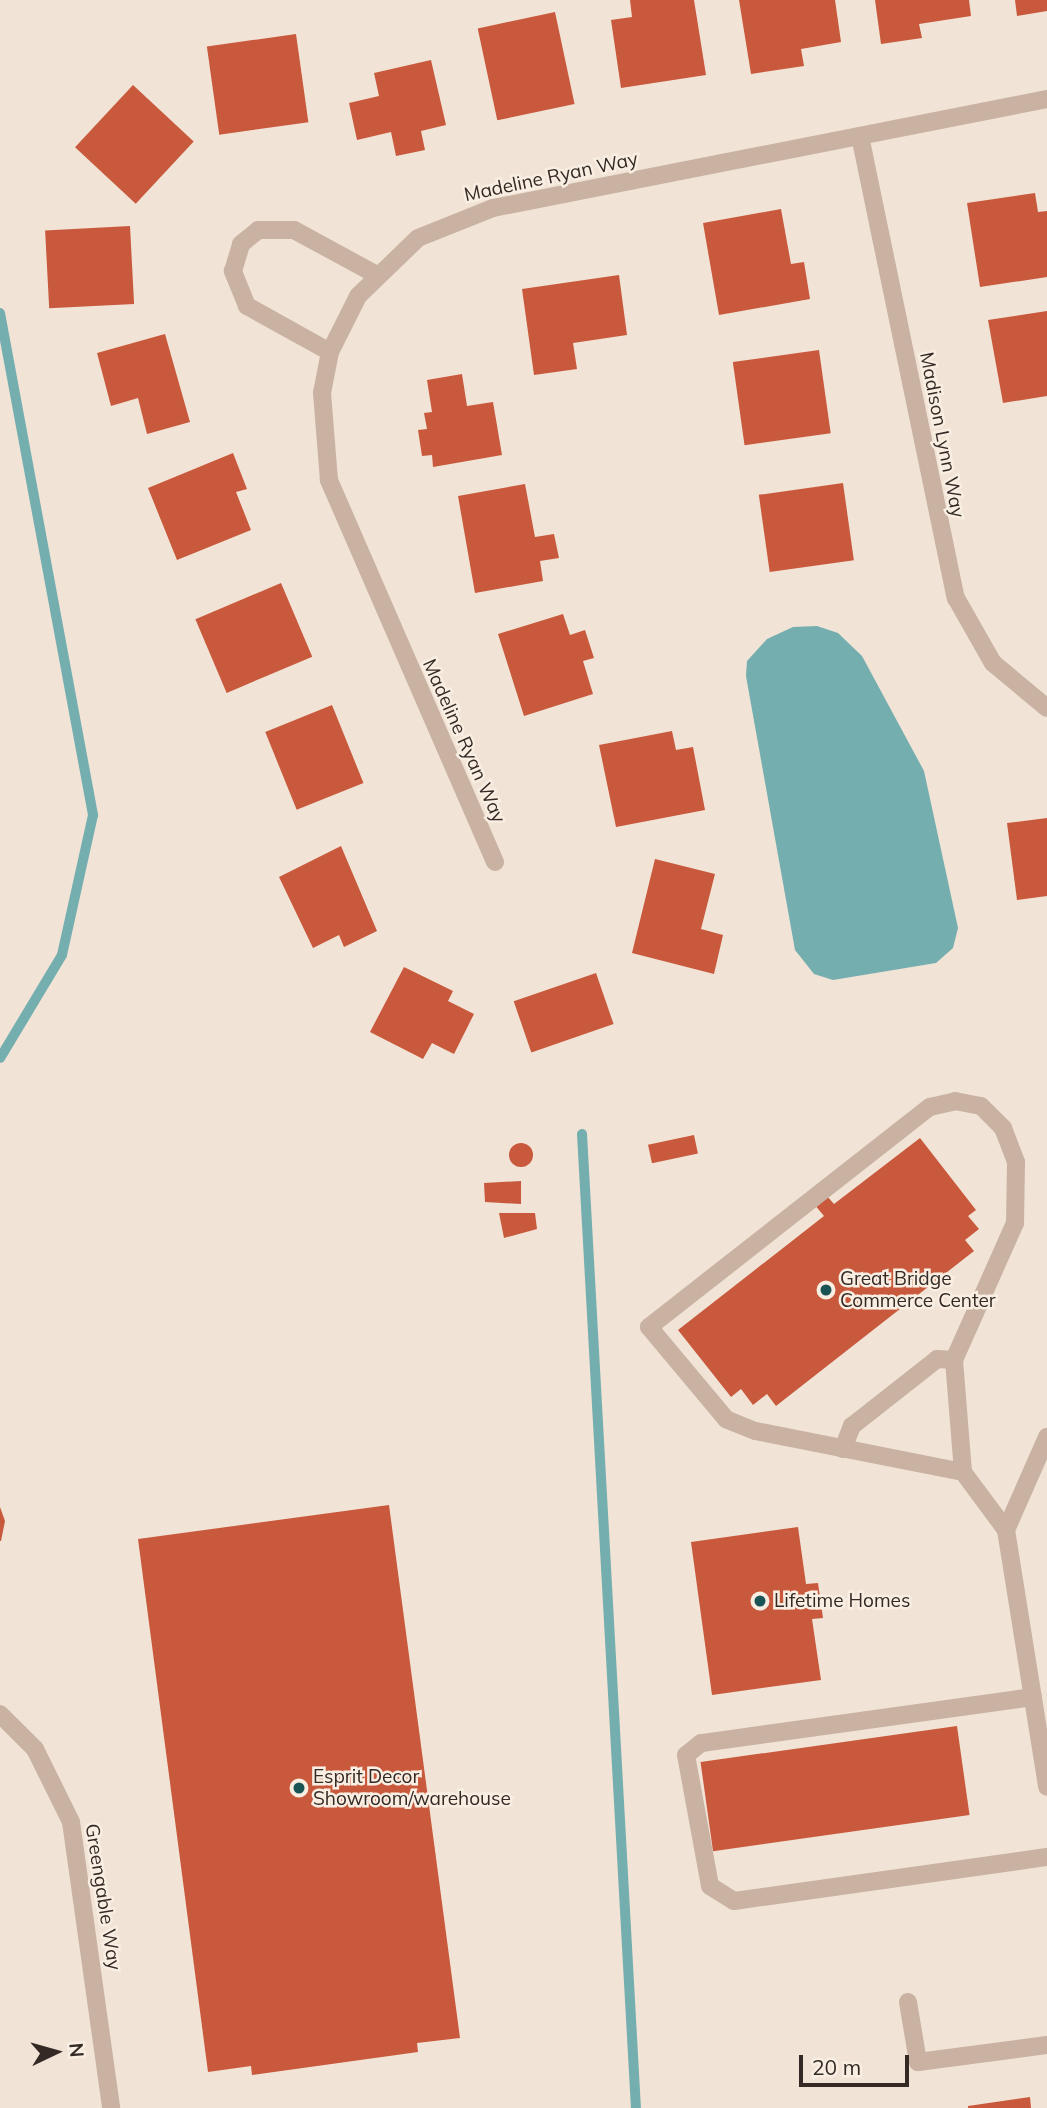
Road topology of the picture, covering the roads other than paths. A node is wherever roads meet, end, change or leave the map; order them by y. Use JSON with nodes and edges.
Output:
{"nodes":[{"id":1,"x":1047,"y":99,"type":"edge"},
{"id":2,"x":860,"y":136,"type":"junction"},
{"id":3,"x":375,"y":274,"type":"junction"},
{"id":4,"x":330,"y":352,"type":"junction"},
{"id":5,"x":1047,"y":708,"type":"edge"},
{"id":6,"x":495,"y":862,"type":"dead end"},
{"id":7,"x":954,"y":1360,"type":"junction"},
{"id":8,"x":1047,"y":1437,"type":"edge"},
{"id":9,"x":843,"y":1449,"type":"junction"},
{"id":10,"x":963,"y":1472,"type":"junction"},
{"id":11,"x":1006,"y":1530,"type":"junction"},
{"id":12,"x":1033,"y":1697,"type":"junction"},
{"id":13,"x":0,"y":1714,"type":"edge"},
{"id":14,"x":1044,"y":1751,"type":"edge"},
{"id":15,"x":1047,"y":1787,"type":"edge"},
{"id":16,"x":1047,"y":1857,"type":"edge"},
{"id":17,"x":908,"y":2002,"type":"dead end"},
{"id":18,"x":1047,"y":2045,"type":"edge"},
{"id":19,"x":111,"y":2108,"type":"edge"}],
"edges":[{"from":1,"to":2,"type":"street","name":"Madeline Ryan Way"},
{"from":2,"to":3,"type":"street","name":"Madeline Ryan Way"},
{"from":2,"to":5,"type":"street","name":"Madison Lynn Way"},
{"from":3,"to":4,"type":"street","name":"Madeline Ryan Way"},
{"from":3,"to":4,"type":"street"},
{"from":4,"to":6,"type":"street","name":"Madeline Ryan Way"},
{"from":7,"to":9,"type":"street"},
{"from":7,"to":9,"type":"street"},
{"from":7,"to":10,"type":"street"},
{"from":8,"to":11,"type":"street"},
{"from":9,"to":10,"type":"street"},
{"from":10,"to":11,"type":"street"},
{"from":11,"to":12,"type":"street"},
{"from":12,"to":14,"type":"street"},
{"from":12,"to":16,"type":"street"},
{"from":13,"to":19,"type":"street","name":"Greengable Way"},
{"from":14,"to":15,"type":"street"},
{"from":17,"to":18,"type":"street"}]}
